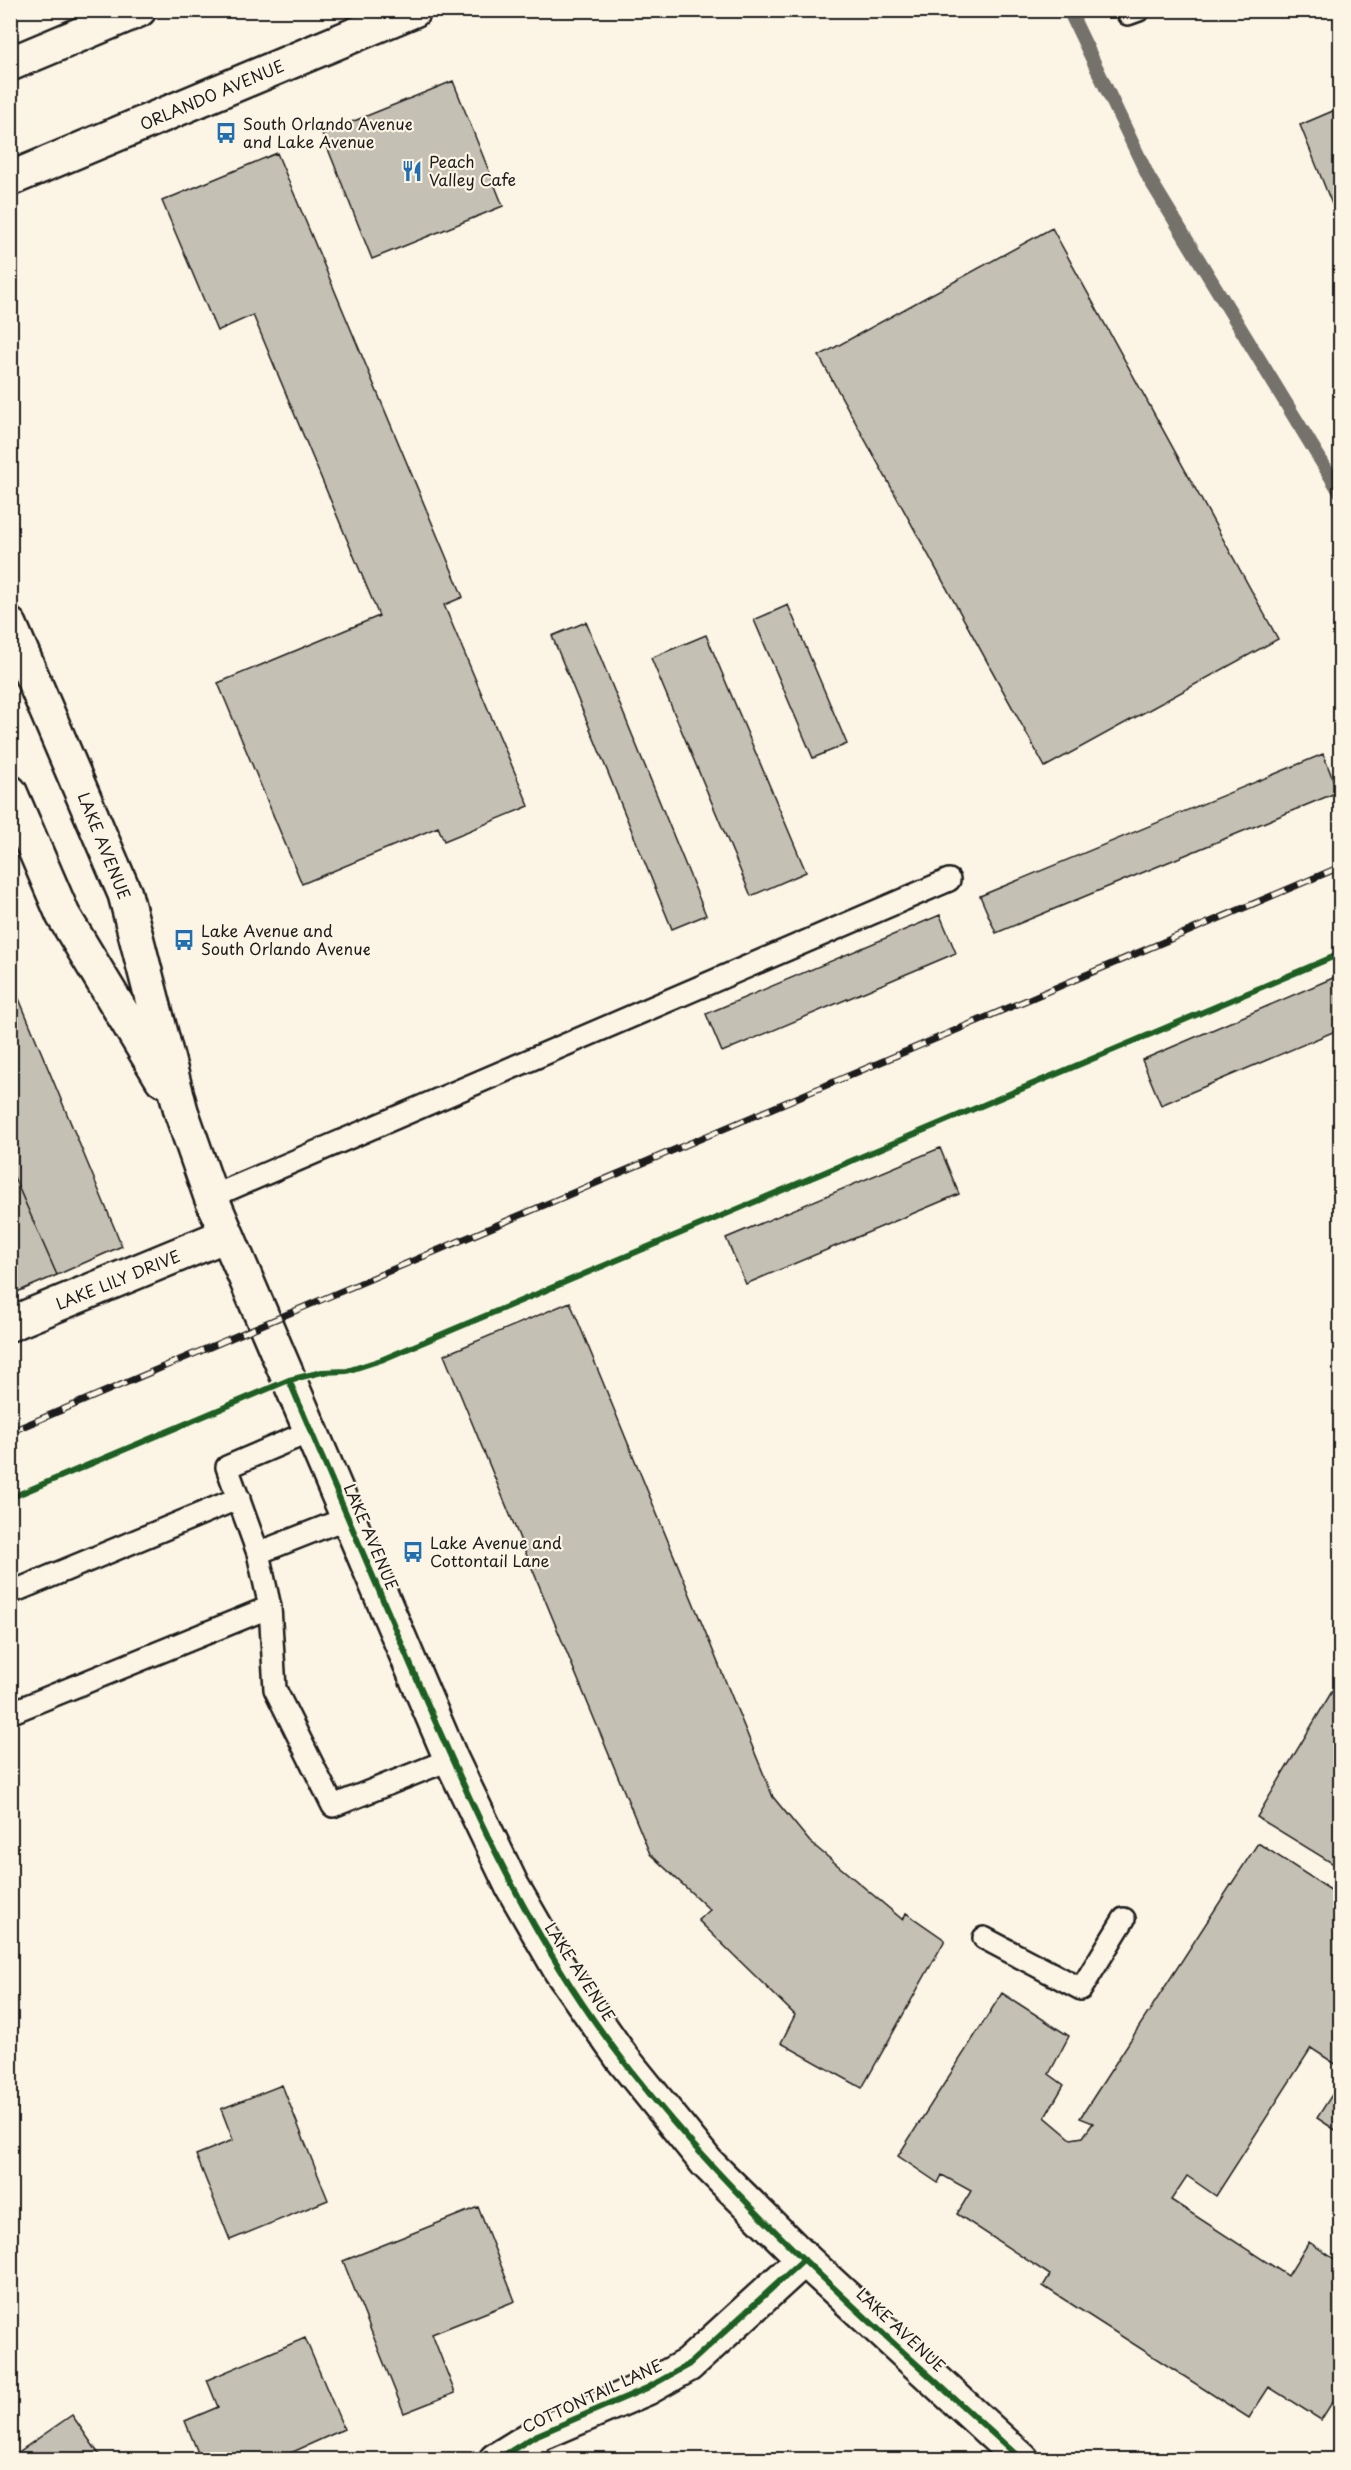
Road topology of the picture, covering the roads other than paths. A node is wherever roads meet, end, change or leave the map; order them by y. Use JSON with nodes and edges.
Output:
{"nodes":[{"id":1,"x":139,"y":10,"type":"edge"},
{"id":2,"x":414,"y":10,"type":"edge"},
{"id":3,"x":10,"y":64,"type":"edge"},
{"id":4,"x":10,"y":178,"type":"edge"},
{"id":5,"x":10,"y":625,"type":"edge"},
{"id":6,"x":10,"y":792,"type":"edge"},
{"id":7,"x":949,"y":880,"type":"dead end"},
{"id":8,"x":181,"y":1111,"type":"junction"},
{"id":9,"x":211,"y":1197,"type":"junction"},
{"id":10,"x":226,"y":1235,"type":"junction"},
{"id":11,"x":10,"y":1324,"type":"edge"},
{"id":12,"x":311,"y":1431,"type":"junction"},
{"id":13,"x":239,"y":1498,"type":"junction"},
{"id":14,"x":347,"y":1518,"type":"junction"},
{"id":15,"x":258,"y":1553,"type":"junction"},
{"id":16,"x":10,"y":1593,"type":"edge"},
{"id":17,"x":270,"y":1607,"type":"junction"},
{"id":18,"x":10,"y":1713,"type":"edge"},
{"id":19,"x":451,"y":1759,"type":"junction"},
{"id":20,"x":1124,"y":1919,"type":"dead end"},
{"id":21,"x":984,"y":1938,"type":"dead end"},
{"id":22,"x":804,"y":2259,"type":"junction"},
{"id":23,"x":536,"y":2448,"type":"edge"},
{"id":24,"x":496,"y":2460,"type":"edge"},
{"id":25,"x":1022,"y":2460,"type":"edge"}],
"edges":[{"from":1,"to":3,"type":"main road"},
{"from":2,"to":4,"type":"main road","name":"ORLANDO AVENUE"},
{"from":5,"to":8,"type":"main road","name":"LAKE AVENUE"},
{"from":6,"to":8,"type":"main road","name":"LAKE AVENUE"},
{"from":7,"to":9,"type":"lane"},
{"from":8,"to":9,"type":"main road","name":"LAKE AVENUE"},
{"from":9,"to":10,"type":"main road","name":"LAKE AVENUE"},
{"from":10,"to":11,"type":"main road","name":"LAKE LILY DRIVE"},
{"from":10,"to":12,"type":"main road","name":"LAKE AVENUE"},
{"from":12,"to":13,"type":"lane"},
{"from":12,"to":14,"type":"main road","name":"LAKE AVENUE"},
{"from":13,"to":15,"type":"lane"},
{"from":13,"to":16,"type":"lane"},
{"from":14,"to":15,"type":"lane"},
{"from":14,"to":19,"type":"main road","name":"LAKE AVENUE"},
{"from":15,"to":17,"type":"lane"},
{"from":17,"to":18,"type":"lane"},
{"from":17,"to":19,"type":"lane"},
{"from":19,"to":22,"type":"main road","name":"LAKE AVENUE"},
{"from":20,"to":21,"type":"lane"},
{"from":22,"to":23,"type":"main road","name":"COTTONTAIL LANE"},
{"from":22,"to":25,"type":"main road","name":"LAKE AVENUE"},
{"from":23,"to":24,"type":"main road","name":"COTTONTAIL LANE"}]}
